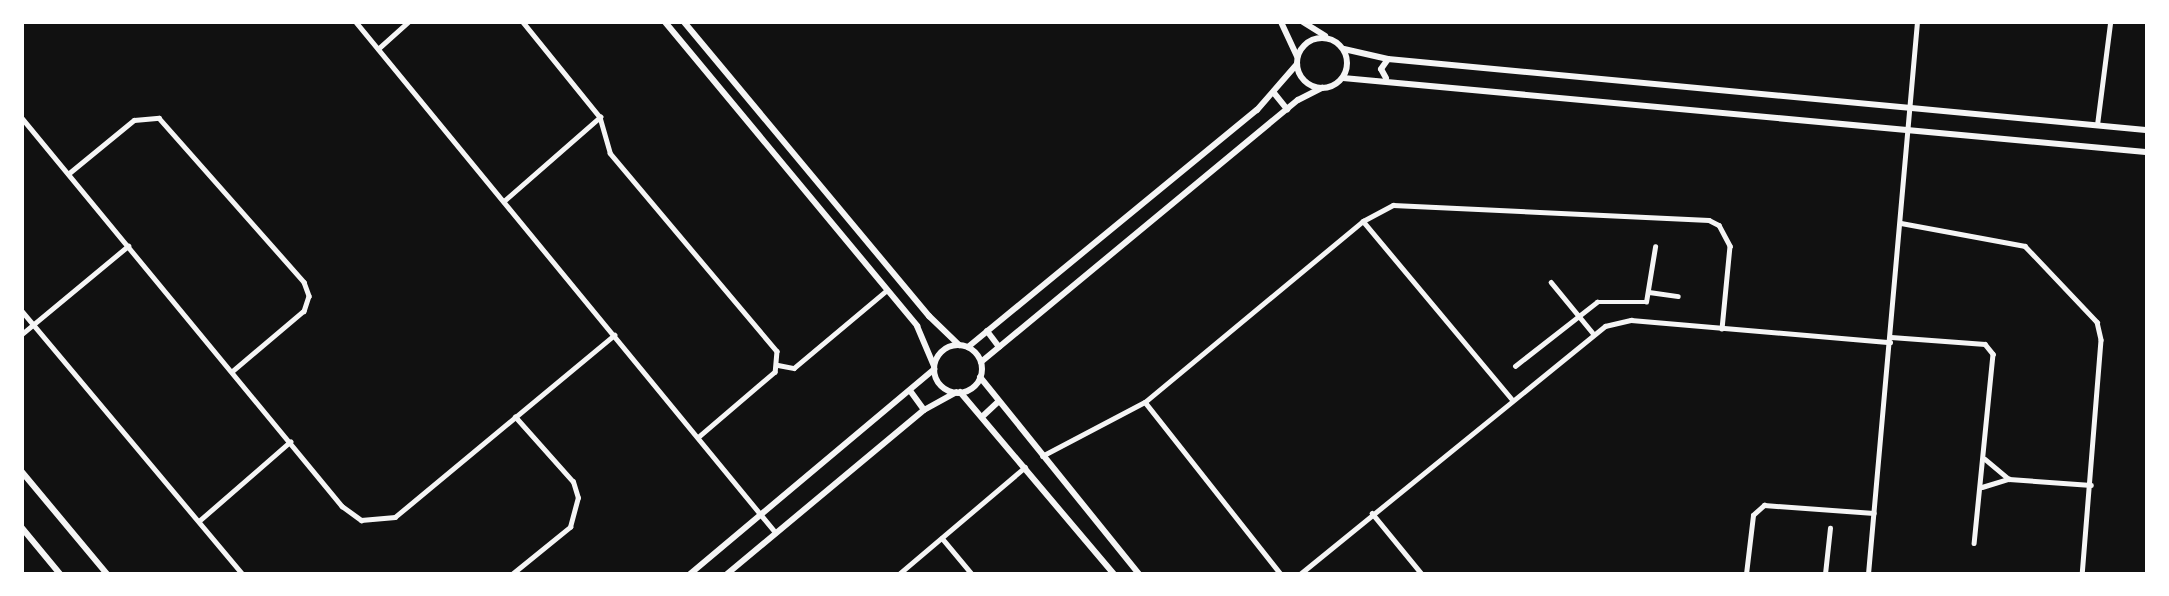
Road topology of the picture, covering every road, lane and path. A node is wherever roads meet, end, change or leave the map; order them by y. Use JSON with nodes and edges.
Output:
{"nodes":[{"id":1,"x":356,"y":22,"type":"edge"},
{"id":2,"x":408,"y":22,"type":"edge"},
{"id":3,"x":523,"y":22,"type":"edge"},
{"id":4,"x":665,"y":22,"type":"edge"},
{"id":5,"x":684,"y":22,"type":"edge"},
{"id":6,"x":1281,"y":22,"type":"edge"},
{"id":7,"x":1303,"y":22,"type":"edge"},
{"id":8,"x":1917,"y":22,"type":"edge"},
{"id":9,"x":2105,"y":22,"type":"edge"},
{"id":10,"x":2123,"y":22,"type":"edge"},
{"id":11,"x":2110,"y":23,"type":"edge"},
{"id":12,"x":1328,"y":38,"type":"junction"},
{"id":13,"x":378,"y":49,"type":"junction"},
{"id":14,"x":1344,"y":49,"type":"junction"},
{"id":15,"x":1388,"y":59,"type":"junction"},
{"id":16,"x":1297,"y":60,"type":"junction"},
{"id":17,"x":1342,"y":78,"type":"junction"},
{"id":18,"x":1387,"y":79,"type":"junction"},
{"id":19,"x":1322,"y":88,"type":"junction"},
{"id":20,"x":1274,"y":93,"type":"junction"},
{"id":21,"x":1912,"y":107,"type":"junction"},
{"id":22,"x":1287,"y":109,"type":"junction"},
{"id":23,"x":600,"y":117,"type":"junction"},
{"id":24,"x":22,"y":118,"type":"edge"},
{"id":25,"x":2097,"y":125,"type":"junction"},
{"id":26,"x":774,"y":130,"type":"junction"},
{"id":27,"x":1910,"y":130,"type":"junction"},
{"id":28,"x":2146,"y":130,"type":"edge"},
{"id":29,"x":763,"y":140,"type":"junction"},
{"id":30,"x":2146,"y":152,"type":"edge"},
{"id":31,"x":68,"y":174,"type":"junction"},
{"id":32,"x":504,"y":201,"type":"junction"},
{"id":33,"x":1363,"y":221,"type":"junction"},
{"id":34,"x":1901,"y":223,"type":"junction"},
{"id":35,"x":128,"y":246,"type":"junction"},
{"id":36,"x":1655,"y":247,"type":"dead end"},
{"id":37,"x":1551,"y":282,"type":"dead end"},
{"id":38,"x":887,"y":290,"type":"junction"},
{"id":39,"x":1649,"y":292,"type":"junction"},
{"id":40,"x":1678,"y":296,"type":"dead end"},
{"id":41,"x":22,"y":311,"type":"edge"},
{"id":42,"x":1577,"y":314,"type":"junction"},
{"id":43,"x":929,"y":316,"type":"junction"},
{"id":44,"x":34,"y":324,"type":"junction"},
{"id":45,"x":917,"y":326,"type":"junction"},
{"id":46,"x":1722,"y":329,"type":"junction"},
{"id":47,"x":987,"y":331,"type":"junction"},
{"id":48,"x":1592,"y":332,"type":"junction"},
{"id":49,"x":22,"y":334,"type":"edge"},
{"id":50,"x":614,"y":334,"type":"junction"},
{"id":51,"x":1890,"y":340,"type":"junction"},
{"id":52,"x":959,"y":345,"type":"junction"},
{"id":53,"x":968,"y":347,"type":"junction"},
{"id":54,"x":999,"y":347,"type":"junction"},
{"id":55,"x":981,"y":362,"type":"junction"},
{"id":56,"x":778,"y":365,"type":"junction"},
{"id":57,"x":1515,"y":366,"type":"dead end"},
{"id":58,"x":934,"y":368,"type":"junction"},
{"id":59,"x":232,"y":372,"type":"junction"},
{"id":60,"x":980,"y":377,"type":"junction"},
{"id":61,"x":911,"y":392,"type":"junction"},
{"id":62,"x":958,"y":392,"type":"junction"},
{"id":63,"x":1511,"y":398,"type":"junction"},
{"id":64,"x":998,"y":402,"type":"junction"},
{"id":65,"x":1145,"y":402,"type":"junction"},
{"id":66,"x":924,"y":410,"type":"junction"},
{"id":67,"x":984,"y":415,"type":"junction"},
{"id":68,"x":515,"y":417,"type":"junction"},
{"id":69,"x":699,"y":437,"type":"junction"},
{"id":70,"x":290,"y":442,"type":"junction"},
{"id":71,"x":1042,"y":456,"type":"junction"},
{"id":72,"x":1985,"y":459,"type":"junction"},
{"id":73,"x":1026,"y":467,"type":"junction"},
{"id":74,"x":22,"y":472,"type":"edge"},
{"id":75,"x":2009,"y":479,"type":"junction"},
{"id":76,"x":2091,"y":485,"type":"junction"},
{"id":77,"x":1982,"y":487,"type":"junction"},
{"id":78,"x":1372,"y":513,"type":"junction"},
{"id":79,"x":1874,"y":513,"type":"junction"},
{"id":80,"x":761,"y":515,"type":"junction"},
{"id":81,"x":199,"y":521,"type":"junction"},
{"id":82,"x":22,"y":528,"type":"edge"},
{"id":83,"x":1830,"y":528,"type":"dead end"},
{"id":84,"x":776,"y":533,"type":"junction"},
{"id":85,"x":942,"y":538,"type":"junction"},
{"id":86,"x":1974,"y":543,"type":"dead end"},
{"id":87,"x":60,"y":573,"type":"edge"},
{"id":88,"x":107,"y":573,"type":"edge"},
{"id":89,"x":243,"y":573,"type":"edge"},
{"id":90,"x":512,"y":573,"type":"edge"},
{"id":91,"x":690,"y":573,"type":"edge"},
{"id":92,"x":727,"y":573,"type":"edge"},
{"id":93,"x":899,"y":573,"type":"edge"},
{"id":94,"x":972,"y":573,"type":"edge"},
{"id":95,"x":1114,"y":573,"type":"edge"},
{"id":96,"x":1139,"y":573,"type":"edge"},
{"id":97,"x":1281,"y":573,"type":"edge"},
{"id":98,"x":1300,"y":573,"type":"edge"},
{"id":99,"x":1422,"y":573,"type":"edge"},
{"id":100,"x":1746,"y":573,"type":"edge"},
{"id":101,"x":1826,"y":573,"type":"edge"},
{"id":102,"x":1868,"y":573,"type":"edge"},
{"id":103,"x":2082,"y":573,"type":"edge"}],
"edges":[{"from":1,"to":13,"type":"street"},
{"from":2,"to":13,"type":"street"},
{"from":3,"to":23,"type":"street"},
{"from":4,"to":29,"type":"street"},
{"from":5,"to":26,"type":"street"},
{"from":6,"to":16,"type":"street"},
{"from":7,"to":12,"type":"street"},
{"from":8,"to":21,"type":"street"},
{"from":9,"to":11,"type":"street"},
{"from":10,"to":11,"type":"street"},
{"from":11,"to":25,"type":"street"},
{"from":12,"to":14,"type":"street"},
{"from":12,"to":16,"type":"street"},
{"from":13,"to":32,"type":"street"},
{"from":14,"to":15,"type":"street"},
{"from":14,"to":17,"type":"street"},
{"from":15,"to":18,"type":"street"},
{"from":15,"to":21,"type":"street"},
{"from":16,"to":19,"type":"street"},
{"from":16,"to":20,"type":"street"},
{"from":17,"to":18,"type":"street"},
{"from":17,"to":19,"type":"street"},
{"from":18,"to":27,"type":"street"},
{"from":19,"to":22,"type":"street"},
{"from":20,"to":22,"type":"street"},
{"from":20,"to":47,"type":"street"},
{"from":21,"to":25,"type":"street"},
{"from":21,"to":27,"type":"street"},
{"from":22,"to":54,"type":"street"},
{"from":23,"to":32,"type":"street"},
{"from":23,"to":56,"type":"street"},
{"from":24,"to":31,"type":"street"},
{"from":25,"to":28,"type":"street"},
{"from":26,"to":29,"type":"street"},
{"from":26,"to":43,"type":"street"},
{"from":27,"to":30,"type":"street"},
{"from":27,"to":34,"type":"street"},
{"from":29,"to":38,"type":"street"},
{"from":31,"to":35,"type":"street"},
{"from":31,"to":59,"type":"street"},
{"from":32,"to":50,"type":"street"},
{"from":33,"to":46,"type":"street"},
{"from":33,"to":63,"type":"street"},
{"from":33,"to":65,"type":"street"},
{"from":34,"to":51,"type":"street"},
{"from":34,"to":76,"type":"street"},
{"from":35,"to":44,"type":"street"},
{"from":35,"to":59,"type":"street"},
{"from":36,"to":39,"type":"street"},
{"from":37,"to":42,"type":"street"},
{"from":38,"to":45,"type":"street"},
{"from":38,"to":56,"type":"street"},
{"from":39,"to":40,"type":"street"},
{"from":39,"to":42,"type":"street"},
{"from":41,"to":44,"type":"street"},
{"from":42,"to":48,"type":"street"},
{"from":42,"to":57,"type":"street"},
{"from":43,"to":45,"type":"street"},
{"from":43,"to":52,"type":"street"},
{"from":44,"to":49,"type":"street"},
{"from":44,"to":81,"type":"street"},
{"from":45,"to":58,"type":"street"},
{"from":46,"to":48,"type":"street"},
{"from":46,"to":51,"type":"street"},
{"from":47,"to":53,"type":"street"},
{"from":47,"to":54,"type":"street"},
{"from":48,"to":63,"type":"street"},
{"from":50,"to":68,"type":"street"},
{"from":50,"to":69,"type":"street"},
{"from":51,"to":72,"type":"street"},
{"from":51,"to":79,"type":"street"},
{"from":52,"to":53,"type":"street"},
{"from":52,"to":58,"type":"street"},
{"from":53,"to":55,"type":"street"},
{"from":54,"to":55,"type":"street"},
{"from":55,"to":60,"type":"street"},
{"from":56,"to":69,"type":"street"},
{"from":58,"to":61,"type":"street"},
{"from":58,"to":62,"type":"street"},
{"from":59,"to":70,"type":"street"},
{"from":60,"to":62,"type":"street"},
{"from":60,"to":64,"type":"street"},
{"from":61,"to":66,"type":"street"},
{"from":61,"to":80,"type":"street"},
{"from":62,"to":66,"type":"street"},
{"from":62,"to":67,"type":"street"},
{"from":63,"to":78,"type":"street"},
{"from":64,"to":67,"type":"street"},
{"from":64,"to":71,"type":"street"},
{"from":65,"to":71,"type":"street"},
{"from":65,"to":97,"type":"street"},
{"from":66,"to":84,"type":"street"},
{"from":67,"to":73,"type":"street"},
{"from":68,"to":70,"type":"street"},
{"from":68,"to":90,"type":"street"},
{"from":69,"to":80,"type":"street"},
{"from":70,"to":81,"type":"street"},
{"from":71,"to":96,"type":"street"},
{"from":72,"to":75,"type":"street"},
{"from":72,"to":77,"type":"street"},
{"from":73,"to":85,"type":"street"},
{"from":73,"to":95,"type":"street"},
{"from":74,"to":88,"type":"street"},
{"from":75,"to":76,"type":"street"},
{"from":75,"to":77,"type":"street"},
{"from":76,"to":103,"type":"street"},
{"from":77,"to":86,"type":"street"},
{"from":78,"to":98,"type":"street"},
{"from":78,"to":99,"type":"street"},
{"from":79,"to":100,"type":"street"},
{"from":79,"to":102,"type":"street"},
{"from":80,"to":84,"type":"street"},
{"from":80,"to":91,"type":"street"},
{"from":81,"to":89,"type":"street"},
{"from":82,"to":87,"type":"street"},
{"from":83,"to":101,"type":"street"},
{"from":84,"to":92,"type":"street"},
{"from":85,"to":93,"type":"street"},
{"from":85,"to":94,"type":"street"}]}
